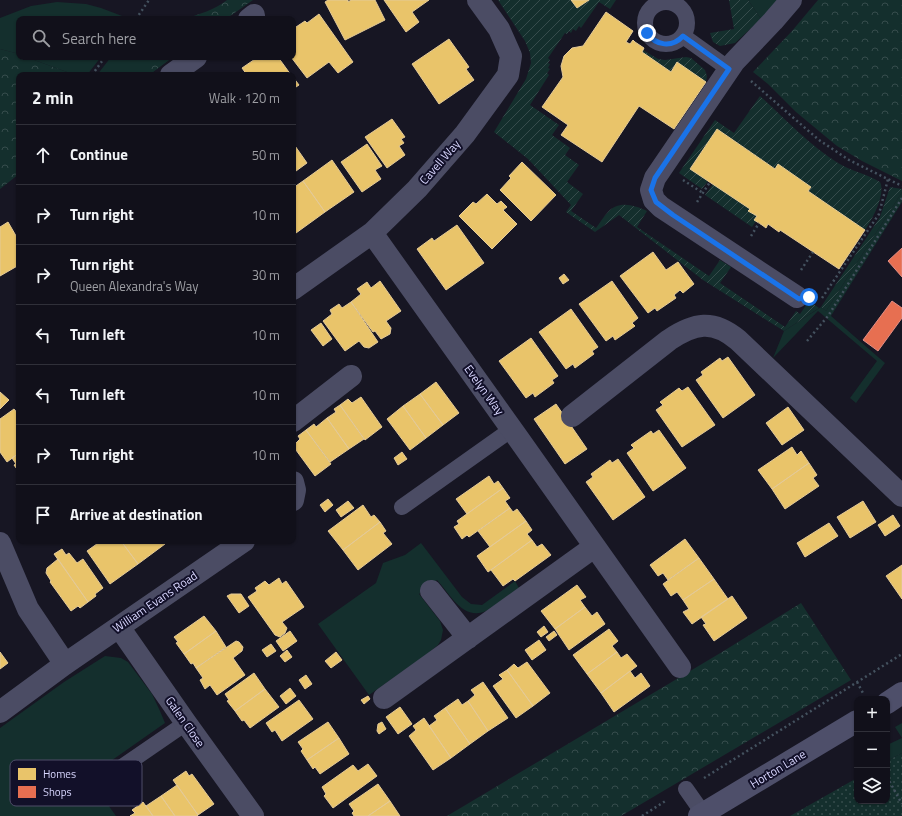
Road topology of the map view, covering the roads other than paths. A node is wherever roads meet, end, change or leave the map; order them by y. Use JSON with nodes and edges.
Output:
{"nodes":[{"id":1,"x":478,"y":0,"type":"edge"},
{"id":2,"x":791,"y":0,"type":"edge"},
{"id":3,"x":667,"y":1,"type":"edge"},
{"id":4,"x":683,"y":36,"type":"junction"},
{"id":5,"x":192,"y":60,"type":"edge"},
{"id":6,"x":730,"y":68,"type":"junction"},
{"id":7,"x":175,"y":72,"type":"edge"},
{"id":8,"x":372,"y":233,"type":"junction"},
{"id":9,"x":296,"y":288,"type":"edge"},
{"id":10,"x":797,"y":297,"type":"road end"},
{"id":11,"x":351,"y":376,"type":"dead end"},
{"id":12,"x":572,"y":416,"type":"dead end"},
{"id":13,"x":296,"y":418,"type":"edge"},
{"id":14,"x":512,"y":429,"type":"junction"},
{"id":15,"x":902,"y":496,"type":"edge"},
{"id":16,"x":402,"y":507,"type":"dead end"},
{"id":17,"x":0,"y":543,"type":"edge"},
{"id":18,"x":240,"y":544,"type":"edge"},
{"id":19,"x":594,"y":547,"type":"junction"},
{"id":20,"x":431,"y":592,"type":"dead end"},
{"id":21,"x":119,"y":627,"type":"junction"},
{"id":22,"x":468,"y":638,"type":"junction"},
{"id":23,"x":65,"y":664,"type":"junction"},
{"id":24,"x":680,"y":667,"type":"dead end"},
{"id":25,"x":902,"y":693,"type":"edge"},
{"id":26,"x":384,"y":698,"type":"dead end"},
{"id":27,"x":890,"y":701,"type":"edge"},
{"id":28,"x":0,"y":712,"type":"edge"},
{"id":29,"x":186,"y":723,"type":"junction"},
{"id":30,"x":854,"y":723,"type":"edge"},
{"id":31,"x":132,"y":760,"type":"edge"},
{"id":32,"x":686,"y":789,"type":"road end"},
{"id":33,"x":703,"y":815,"type":"edge"},
{"id":34,"x":253,"y":816,"type":"edge"}],
"edges":[{"from":1,"to":8,"type":"street","name":"Cavell Way"},
{"from":2,"to":6,"type":"street"},
{"from":3,"to":4,"type":"lane"},
{"from":3,"to":4,"type":"lane"},
{"from":4,"to":6,"type":"lane"},
{"from":5,"to":7,"type":"street"},
{"from":6,"to":10,"type":"street"},
{"from":8,"to":9,"type":"street","name":"Cavell Way"},
{"from":8,"to":14,"type":"street","name":"Evelyn Way"},
{"from":11,"to":13,"type":"street"},
{"from":12,"to":15,"type":"street"},
{"from":14,"to":16,"type":"lane"},
{"from":14,"to":19,"type":"street","name":"Evelyn Way"},
{"from":17,"to":23,"type":"street"},
{"from":18,"to":21,"type":"street","name":"William Evans Road"},
{"from":19,"to":22,"type":"street"},
{"from":19,"to":24,"type":"street","name":"Evelyn Way"},
{"from":20,"to":22,"type":"street"},
{"from":21,"to":23,"type":"street","name":"William Evans Road"},
{"from":21,"to":29,"type":"street","name":"Galen Close"},
{"from":22,"to":26,"type":"street"},
{"from":23,"to":28,"type":"street","name":"William Evans Road"},
{"from":25,"to":27,"type":"street"},
{"from":29,"to":31,"type":"lane"},
{"from":29,"to":34,"type":"street","name":"Galen Close"},
{"from":30,"to":33,"type":"street","name":"Horton Lane"},
{"from":32,"to":33,"type":"lane"}]}
